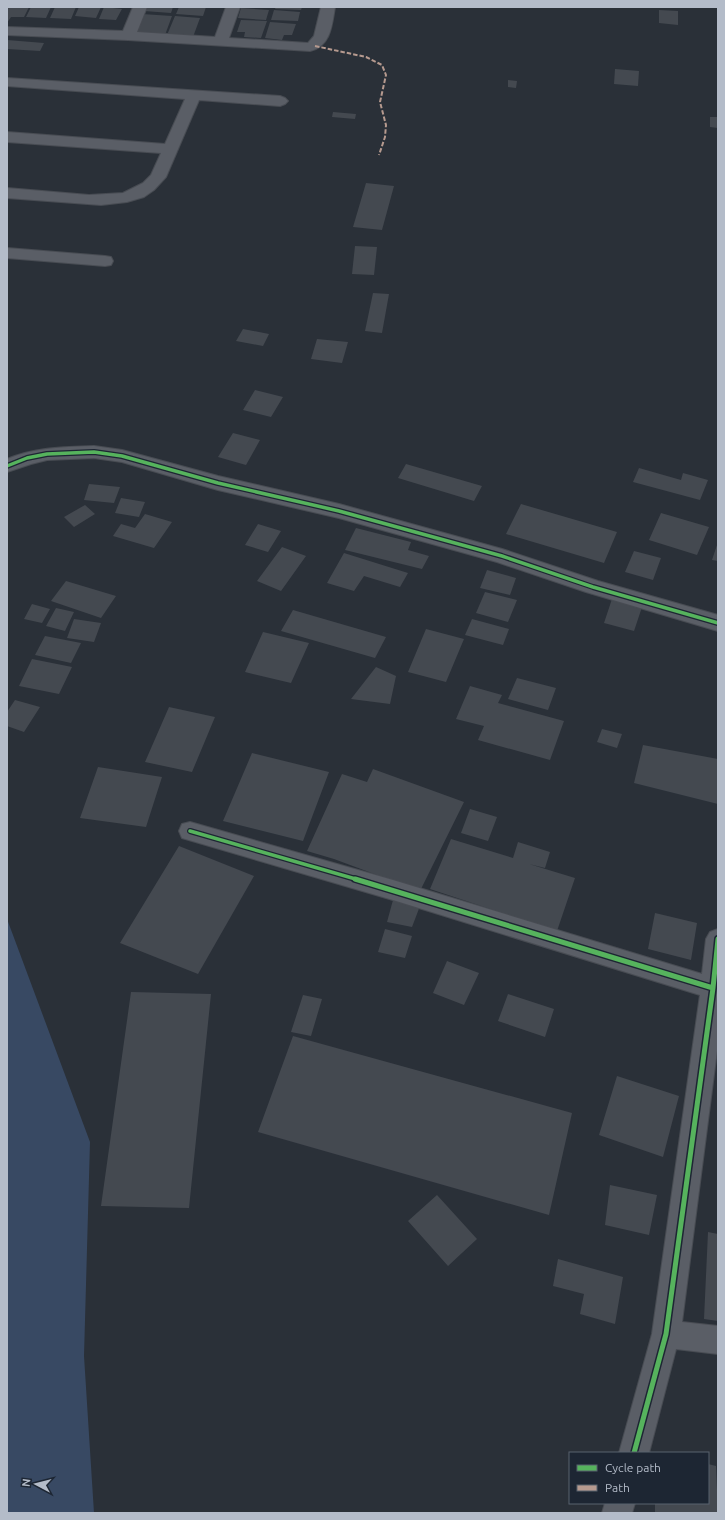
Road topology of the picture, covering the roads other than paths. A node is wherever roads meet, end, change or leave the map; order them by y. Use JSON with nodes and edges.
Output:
{"nodes":[{"id":1,"x":140,"y":7,"type":"edge"},
{"id":2,"x":233,"y":7,"type":"edge"},
{"id":3,"x":328,"y":7,"type":"edge"},
{"id":4,"x":7,"y":31,"type":"edge"},
{"id":5,"x":128,"y":36,"type":"junction"},
{"id":6,"x":220,"y":42,"type":"junction"},
{"id":7,"x":7,"y":82,"type":"edge"},
{"id":8,"x":194,"y":95,"type":"junction"},
{"id":9,"x":280,"y":101,"type":"dead end"},
{"id":10,"x":7,"y":137,"type":"edge"},
{"id":11,"x":170,"y":149,"type":"junction"},
{"id":12,"x":7,"y":194,"type":"edge"},
{"id":13,"x":7,"y":253,"type":"edge"},
{"id":14,"x":105,"y":261,"type":"dead end"},
{"id":15,"x":7,"y":466,"type":"edge"},
{"id":16,"x":718,"y":623,"type":"edge"},
{"id":17,"x":190,"y":831,"type":"dead end"},
{"id":18,"x":718,"y":939,"type":"edge"},
{"id":19,"x":714,"y":988,"type":"junction"},
{"id":20,"x":666,"y":1334,"type":"junction"},
{"id":21,"x":718,"y":1340,"type":"edge"},
{"id":22,"x":634,"y":1452,"type":"edge"}],
"edges":[{"from":1,"to":5,"type":"street"},
{"from":2,"to":6,"type":"street"},
{"from":3,"to":6,"type":"street"},
{"from":4,"to":5,"type":"street"},
{"from":5,"to":6,"type":"street"},
{"from":7,"to":8,"type":"street"},
{"from":8,"to":9,"type":"street"},
{"from":8,"to":11,"type":"street"},
{"from":10,"to":11,"type":"street"},
{"from":11,"to":12,"type":"street"},
{"from":13,"to":14,"type":"street"},
{"from":15,"to":16,"type":"street"},
{"from":17,"to":19,"type":"street"},
{"from":18,"to":19,"type":"street"},
{"from":19,"to":20,"type":"street"},
{"from":20,"to":21,"type":"street"},
{"from":20,"to":22,"type":"street"}]}
